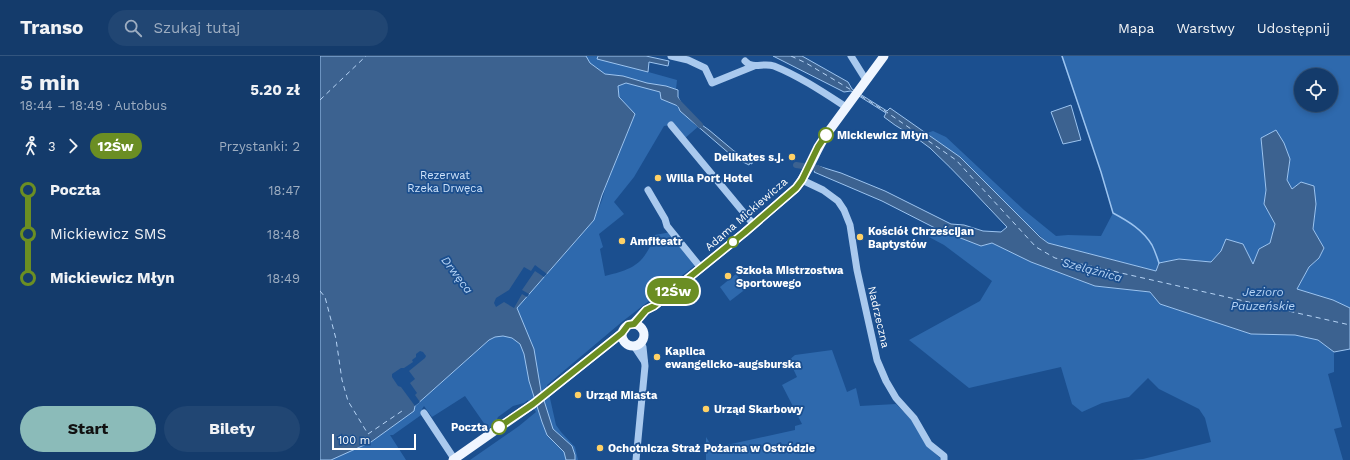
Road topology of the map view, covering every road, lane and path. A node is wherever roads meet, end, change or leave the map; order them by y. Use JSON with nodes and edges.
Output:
{"nodes":[{"id":1,"x":671,"y":56,"type":"edge"},
{"id":2,"x":851,"y":56,"type":"edge"},
{"id":3,"x":884,"y":56,"type":"edge"},
{"id":4,"x":745,"y":61,"type":"dead end"},
{"id":5,"x":754,"y":66,"type":"junction"},
{"id":6,"x":864,"y":82,"type":"junction"},
{"id":7,"x":847,"y":105,"type":"junction"},
{"id":8,"x":671,"y":125,"type":"dead end"},
{"id":9,"x":802,"y":180,"type":"junction"},
{"id":10,"x":648,"y":190,"type":"dead end"},
{"id":11,"x":754,"y":225,"type":"junction"},
{"id":12,"x":701,"y":268,"type":"junction"},
{"id":13,"x":637,"y":325,"type":"junction"},
{"id":14,"x":623,"y":337,"type":"junction"},
{"id":15,"x":638,"y":344,"type":"junction"},
{"id":16,"x":424,"y":414,"type":"dead end"},
{"id":17,"x":454,"y":460,"type":"edge"},
{"id":18,"x":636,"y":460,"type":"edge"},
{"id":19,"x":944,"y":460,"type":"edge"}],
"edges":[{"from":1,"to":5,"type":"street"},
{"from":2,"to":6,"type":"street"},
{"from":3,"to":6,"type":"main road","name":"Adama Mickiewicza"},
{"from":4,"to":5,"type":"street"},
{"from":5,"to":7,"type":"street"},
{"from":6,"to":7,"type":"main road","name":"Adama Mickiewicza"},
{"from":7,"to":9,"type":"main road","name":"Adama Mickiewicza"},
{"from":8,"to":11,"type":"street"},
{"from":9,"to":11,"type":"main road","name":"Adama Mickiewicza"},
{"from":9,"to":19,"type":"street","name":"Nadrzeczna"},
{"from":10,"to":12,"type":"street"},
{"from":11,"to":12,"type":"main road","name":"Adama Mickiewicza"},
{"from":12,"to":13,"type":"main road","name":"Adama Mickiewicza"},
{"from":13,"to":14,"type":"main road"},
{"from":13,"to":15,"type":"main road"},
{"from":14,"to":15,"type":"main road"},
{"from":14,"to":17,"type":"main road"},
{"from":15,"to":18,"type":"street"},
{"from":16,"to":17,"type":"street"}]}
